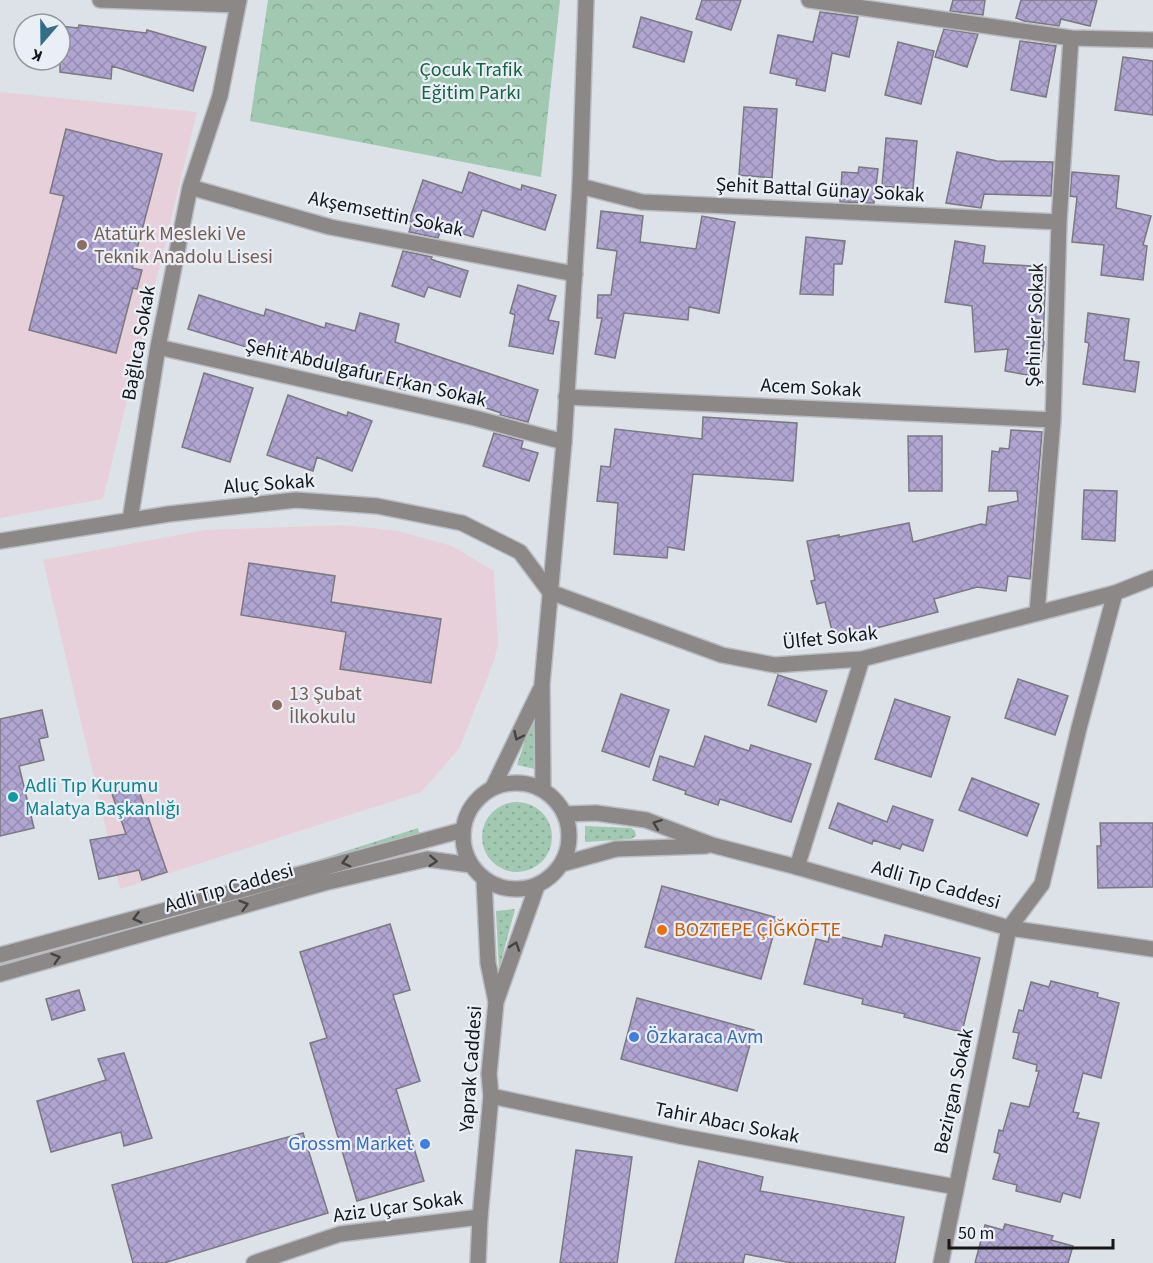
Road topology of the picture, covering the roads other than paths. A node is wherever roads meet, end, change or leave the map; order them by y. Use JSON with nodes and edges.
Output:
{"nodes":[{"id":1,"x":100,"y":0,"type":"edge"},
{"id":2,"x":586,"y":0,"type":"edge"},
{"id":3,"x":809,"y":0,"type":"edge"},
{"id":4,"x":239,"y":3,"type":"edge"},
{"id":5,"x":1071,"y":38,"type":"junction"},
{"id":6,"x":1153,"y":40,"type":"edge"},
{"id":7,"x":580,"y":186,"type":"junction"},
{"id":8,"x":190,"y":187,"type":"junction"},
{"id":9,"x":1059,"y":222,"type":"junction"},
{"id":10,"x":575,"y":274,"type":"junction"},
{"id":11,"x":158,"y":347,"type":"junction"},
{"id":12,"x":567,"y":397,"type":"junction"},
{"id":13,"x":1053,"y":420,"type":"junction"},
{"id":14,"x":564,"y":442,"type":"junction"},
{"id":15,"x":130,"y":520,"type":"junction"},
{"id":16,"x":0,"y":541,"type":"edge"},
{"id":17,"x":1153,"y":578,"type":"edge"},
{"id":18,"x":550,"y":592,"type":"junction"},
{"id":19,"x":1115,"y":593,"type":"junction"},
{"id":20,"x":1037,"y":613,"type":"junction"},
{"id":21,"x":862,"y":660,"type":"junction"},
{"id":22,"x":542,"y":684,"type":"junction"},
{"id":23,"x":493,"y":787,"type":"junction"},
{"id":24,"x":543,"y":789,"type":"junction"},
{"id":25,"x":566,"y":814,"type":"junction"},
{"id":26,"x":463,"y":830,"type":"junction"},
{"id":27,"x":712,"y":845,"type":"junction"},
{"id":28,"x":562,"y":864,"type":"junction"},
{"id":29,"x":471,"y":865,"type":"junction"},
{"id":30,"x":797,"y":867,"type":"junction"},
{"id":31,"x":484,"y":879,"type":"junction"},
{"id":32,"x":537,"y":886,"type":"junction"},
{"id":33,"x":1009,"y":928,"type":"junction"},
{"id":34,"x":1153,"y":949,"type":"edge"},
{"id":35,"x":0,"y":956,"type":"edge"},
{"id":36,"x":0,"y":974,"type":"edge"},
{"id":37,"x":496,"y":1002,"type":"junction"},
{"id":38,"x":491,"y":1096,"type":"junction"},
{"id":39,"x":956,"y":1187,"type":"junction"},
{"id":40,"x":480,"y":1217,"type":"junction"},
{"id":41,"x":254,"y":1263,"type":"edge"},
{"id":42,"x":478,"y":1263,"type":"edge"},
{"id":43,"x":941,"y":1263,"type":"edge"}],
"edges":[{"from":1,"to":4,"type":"street"},
{"from":2,"to":7,"type":"street"},
{"from":3,"to":5,"type":"street"},
{"from":4,"to":8,"type":"street","name":"Bağlıca Sokak"},
{"from":5,"to":6,"type":"street"},
{"from":5,"to":9,"type":"street","name":"Şehinler Sokak"},
{"from":7,"to":9,"type":"street","name":"Şehit Battal Günay Sokak"},
{"from":7,"to":10,"type":"street"},
{"from":8,"to":10,"type":"street","name":"Akşemsettin Sokak"},
{"from":8,"to":11,"type":"street","name":"Bağlıca Sokak"},
{"from":9,"to":13,"type":"street","name":"Şehinler Sokak"},
{"from":10,"to":12,"type":"street"},
{"from":11,"to":14,"type":"street","name":"Şehit Abdulgafur Erkan Sokak"},
{"from":11,"to":15,"type":"street","name":"Bağlıca Sokak"},
{"from":12,"to":13,"type":"street","name":"Acem Sokak"},
{"from":12,"to":14,"type":"street"},
{"from":13,"to":20,"type":"street","name":"Şehinler Sokak"},
{"from":14,"to":18,"type":"street"},
{"from":15,"to":16,"type":"street","name":"Aluç Sokak"},
{"from":15,"to":18,"type":"street","name":"Aluç Sokak"},
{"from":17,"to":19,"type":"street","name":"Ülfet Sokak"},
{"from":18,"to":21,"type":"street","name":"Ülfet Sokak"},
{"from":18,"to":22,"type":"street"},
{"from":19,"to":20,"type":"street","name":"Ülfet Sokak"},
{"from":19,"to":33,"type":"street"},
{"from":20,"to":21,"type":"street","name":"Ülfet Sokak"},
{"from":21,"to":30,"type":"street"},
{"from":22,"to":23,"type":"street","one_way":true},
{"from":22,"to":24,"type":"street"},
{"from":23,"to":24,"type":"street"},
{"from":23,"to":26,"type":"street"},
{"from":24,"to":25,"type":"street"},
{"from":27,"to":25,"type":"street","name":"Adli Tıp Caddesi","one_way":true},
{"from":25,"to":28,"type":"street"},
{"from":26,"to":29,"type":"street"},
{"from":26,"to":35,"type":"street","name":"Adli Tıp Caddesi","one_way":true},
{"from":27,"to":28,"type":"street","name":"Adli Tıp Caddesi"},
{"from":27,"to":30,"type":"street","name":"Adli Tıp Caddesi"},
{"from":28,"to":32,"type":"street","name":"Adli Tıp Caddesi"},
{"from":29,"to":31,"type":"street"},
{"from":36,"to":29,"type":"street","name":"Adli Tıp Caddesi","one_way":true},
{"from":30,"to":33,"type":"street","name":"Adli Tıp Caddesi"},
{"from":31,"to":32,"type":"street"},
{"from":31,"to":37,"type":"street"},
{"from":37,"to":32,"type":"street","name":"Yaprak Caddesi","one_way":true},
{"from":33,"to":34,"type":"street","name":"Adli Tıp Caddesi"},
{"from":33,"to":39,"type":"street","name":"Bezirgan Sokak"},
{"from":37,"to":38,"type":"street","name":"Yaprak Caddesi"},
{"from":38,"to":39,"type":"street","name":"Tahir Abacı Sokak"},
{"from":38,"to":40,"type":"street","name":"Yaprak Caddesi"},
{"from":39,"to":43,"type":"street","name":"Bezirgan Sokak"},
{"from":40,"to":41,"type":"street","name":"Aziz Uçar Sokak"},
{"from":40,"to":42,"type":"street","name":"Yaprak Caddesi"}]}
